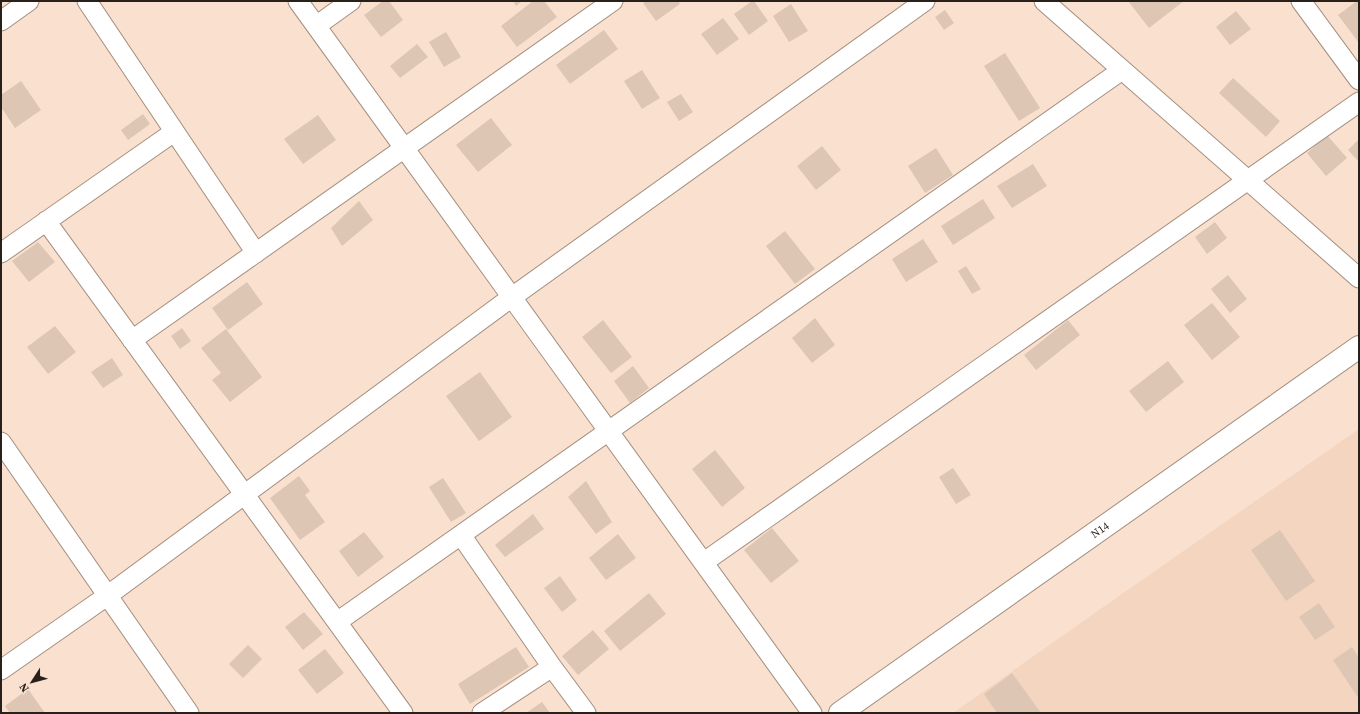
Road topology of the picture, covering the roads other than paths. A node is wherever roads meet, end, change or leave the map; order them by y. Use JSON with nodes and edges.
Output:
{"nodes":[{"id":1,"x":29,"y":1,"type":"edge"},
{"id":2,"x":86,"y":1,"type":"edge"},
{"id":3,"x":298,"y":1,"type":"edge"},
{"id":4,"x":351,"y":1,"type":"edge"},
{"id":5,"x":613,"y":1,"type":"edge"},
{"id":6,"x":925,"y":1,"type":"edge"},
{"id":7,"x":1044,"y":1,"type":"edge"},
{"id":8,"x":1301,"y":1,"type":"edge"},
{"id":9,"x":1,"y":21,"type":"edge"},
{"id":10,"x":316,"y":26,"type":"junction"},
{"id":11,"x":1122,"y":70,"type":"junction"},
{"id":12,"x":1359,"y":80,"type":"edge"},
{"id":13,"x":1359,"y":102,"type":"edge"},
{"id":14,"x":174,"y":132,"type":"junction"},
{"id":15,"x":404,"y":148,"type":"junction"},
{"id":16,"x":1247,"y":180,"type":"junction"},
{"id":17,"x":46,"y":221,"type":"junction"},
{"id":18,"x":1,"y":252,"type":"edge"},
{"id":19,"x":256,"y":253,"type":"junction"},
{"id":20,"x":1359,"y":278,"type":"edge"},
{"id":21,"x":512,"y":297,"type":"junction"},
{"id":22,"x":132,"y":340,"type":"junction"},
{"id":23,"x":1359,"y":347,"type":"edge"},
{"id":24,"x":609,"y":431,"type":"junction"},
{"id":25,"x":1,"y":442,"type":"edge"},
{"id":26,"x":244,"y":494,"type":"junction"},
{"id":27,"x":461,"y":535,"type":"junction"},
{"id":28,"x":704,"y":562,"type":"junction"},
{"id":29,"x":107,"y":596,"type":"junction"},
{"id":30,"x":337,"y":622,"type":"junction"},
{"id":31,"x":552,"y":667,"type":"junction"},
{"id":32,"x":1,"y":670,"type":"edge"},
{"id":33,"x":189,"y":713,"type":"edge"},
{"id":34,"x":403,"y":713,"type":"edge"},
{"id":35,"x":482,"y":713,"type":"edge"},
{"id":36,"x":586,"y":713,"type":"edge"},
{"id":37,"x":812,"y":713,"type":"edge"},
{"id":38,"x":840,"y":713,"type":"edge"}],
"edges":[{"from":1,"to":9,"type":"street"},
{"from":2,"to":14,"type":"street"},
{"from":3,"to":10,"type":"street"},
{"from":4,"to":10,"type":"street"},
{"from":5,"to":15,"type":"street"},
{"from":6,"to":21,"type":"street"},
{"from":7,"to":11,"type":"street"},
{"from":8,"to":12,"type":"street"},
{"from":10,"to":15,"type":"street"},
{"from":11,"to":16,"type":"street"},
{"from":11,"to":24,"type":"street"},
{"from":13,"to":16,"type":"street"},
{"from":14,"to":17,"type":"street"},
{"from":14,"to":19,"type":"street"},
{"from":15,"to":19,"type":"street"},
{"from":15,"to":21,"type":"street"},
{"from":16,"to":20,"type":"street"},
{"from":16,"to":28,"type":"street"},
{"from":17,"to":18,"type":"street"},
{"from":17,"to":22,"type":"street"},
{"from":19,"to":22,"type":"street"},
{"from":21,"to":24,"type":"street"},
{"from":21,"to":26,"type":"street"},
{"from":22,"to":26,"type":"street"},
{"from":23,"to":38,"type":"main road","name":"N14"},
{"from":24,"to":27,"type":"street"},
{"from":24,"to":28,"type":"street"},
{"from":25,"to":29,"type":"street"},
{"from":26,"to":29,"type":"street"},
{"from":26,"to":30,"type":"street"},
{"from":27,"to":30,"type":"street"},
{"from":27,"to":31,"type":"street"},
{"from":28,"to":37,"type":"street"},
{"from":29,"to":32,"type":"street"},
{"from":29,"to":33,"type":"street"},
{"from":30,"to":34,"type":"street"},
{"from":31,"to":35,"type":"street"},
{"from":31,"to":36,"type":"street"}]}
